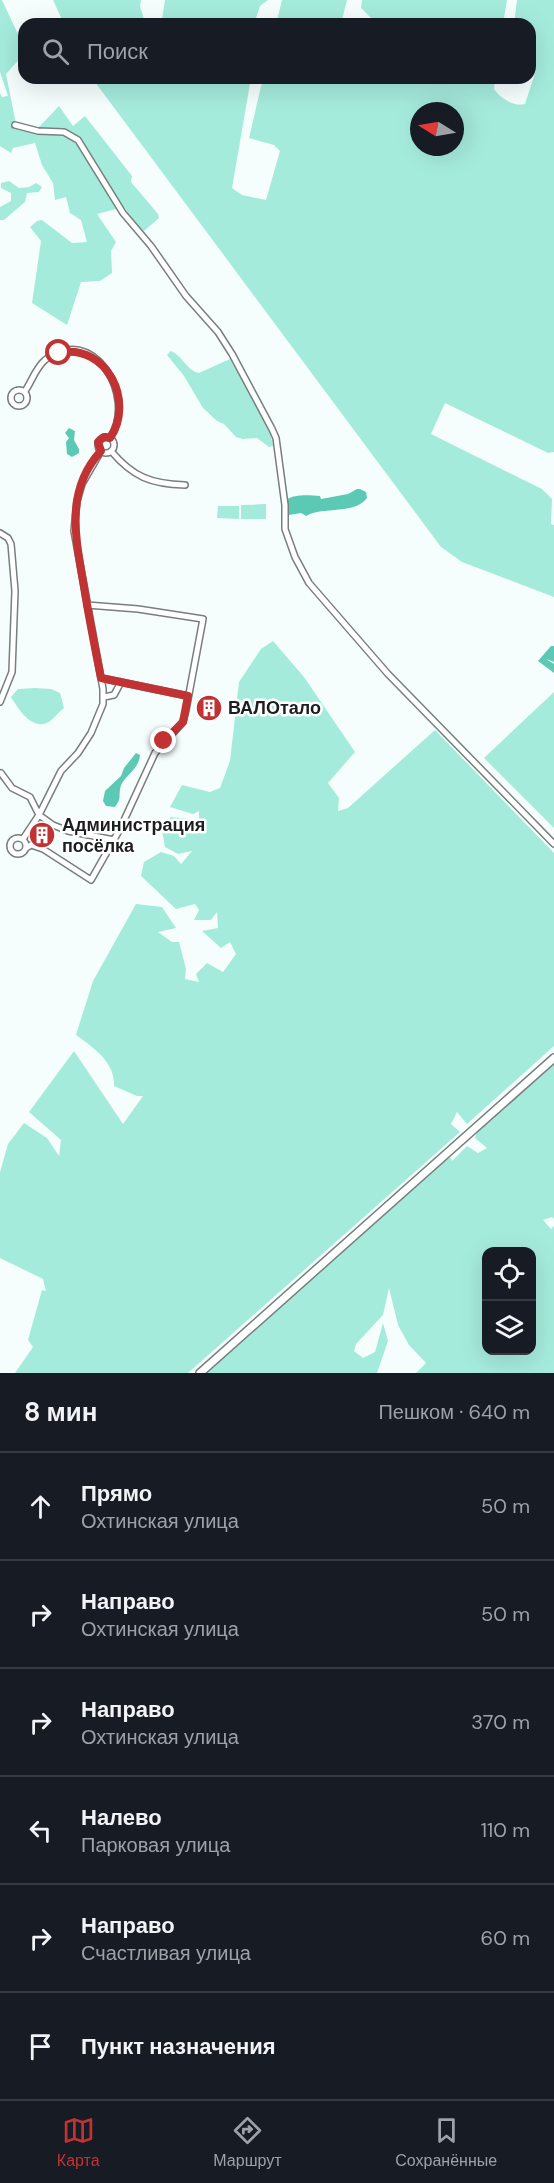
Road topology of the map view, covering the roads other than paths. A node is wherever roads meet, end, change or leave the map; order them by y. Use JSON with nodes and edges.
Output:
{"nodes":[{"id":1,"x":15,"y":125,"type":"dead end"},
{"id":2,"x":25,"y":391,"type":"dead end"},
{"id":3,"x":110,"y":438,"type":"junction"},
{"id":4,"x":101,"y":451,"type":"junction"},
{"id":5,"x":111,"y":451,"type":"junction"},
{"id":6,"x":184,"y":485,"type":"dead end"},
{"id":7,"x":1,"y":533,"type":"edge"},
{"id":8,"x":87,"y":605,"type":"junction"},
{"id":9,"x":101,"y":678,"type":"junction"},
{"id":10,"x":121,"y":682,"type":"junction"},
{"id":11,"x":188,"y":696,"type":"junction"},
{"id":12,"x":104,"y":697,"type":"junction"},
{"id":13,"x":0,"y":702,"type":"edge"},
{"id":14,"x":1,"y":773,"type":"edge"},
{"id":15,"x":39,"y":815,"type":"junction"},
{"id":16,"x":22,"y":839,"type":"junction"},
{"id":17,"x":114,"y":840,"type":"junction"},
{"id":18,"x":0,"y":843,"type":"edge"},
{"id":19,"x":554,"y":844,"type":"edge"},
{"id":20,"x":9,"y":845,"type":"junction"},
{"id":21,"x":26,"y":848,"type":"junction"},
{"id":22,"x":554,"y":1058,"type":"edge"},
{"id":23,"x":200,"y":1373,"type":"edge"}],
"edges":[{"from":1,"to":19,"type":"street"},
{"from":2,"to":3,"type":"street"},
{"from":3,"to":4,"type":"street"},
{"from":3,"to":5,"type":"street"},
{"from":4,"to":5,"type":"street"},
{"from":4,"to":8,"type":"street"},
{"from":5,"to":6,"type":"street"},
{"from":7,"to":13,"type":"street"},
{"from":8,"to":9,"type":"street"},
{"from":8,"to":11,"type":"street"},
{"from":9,"to":10,"type":"street"},
{"from":9,"to":12,"type":"street"},
{"from":10,"to":11,"type":"street"},
{"from":10,"to":12,"type":"street"},
{"from":11,"to":17,"type":"street"},
{"from":12,"to":15,"type":"street"},
{"from":14,"to":15,"type":"street"},
{"from":15,"to":16,"type":"street"},
{"from":15,"to":17,"type":"street"},
{"from":16,"to":20,"type":"street"},
{"from":16,"to":21,"type":"street"},
{"from":17,"to":21,"type":"street"},
{"from":18,"to":20,"type":"street"},
{"from":20,"to":21,"type":"street"},
{"from":22,"to":23,"type":"street"}]}
